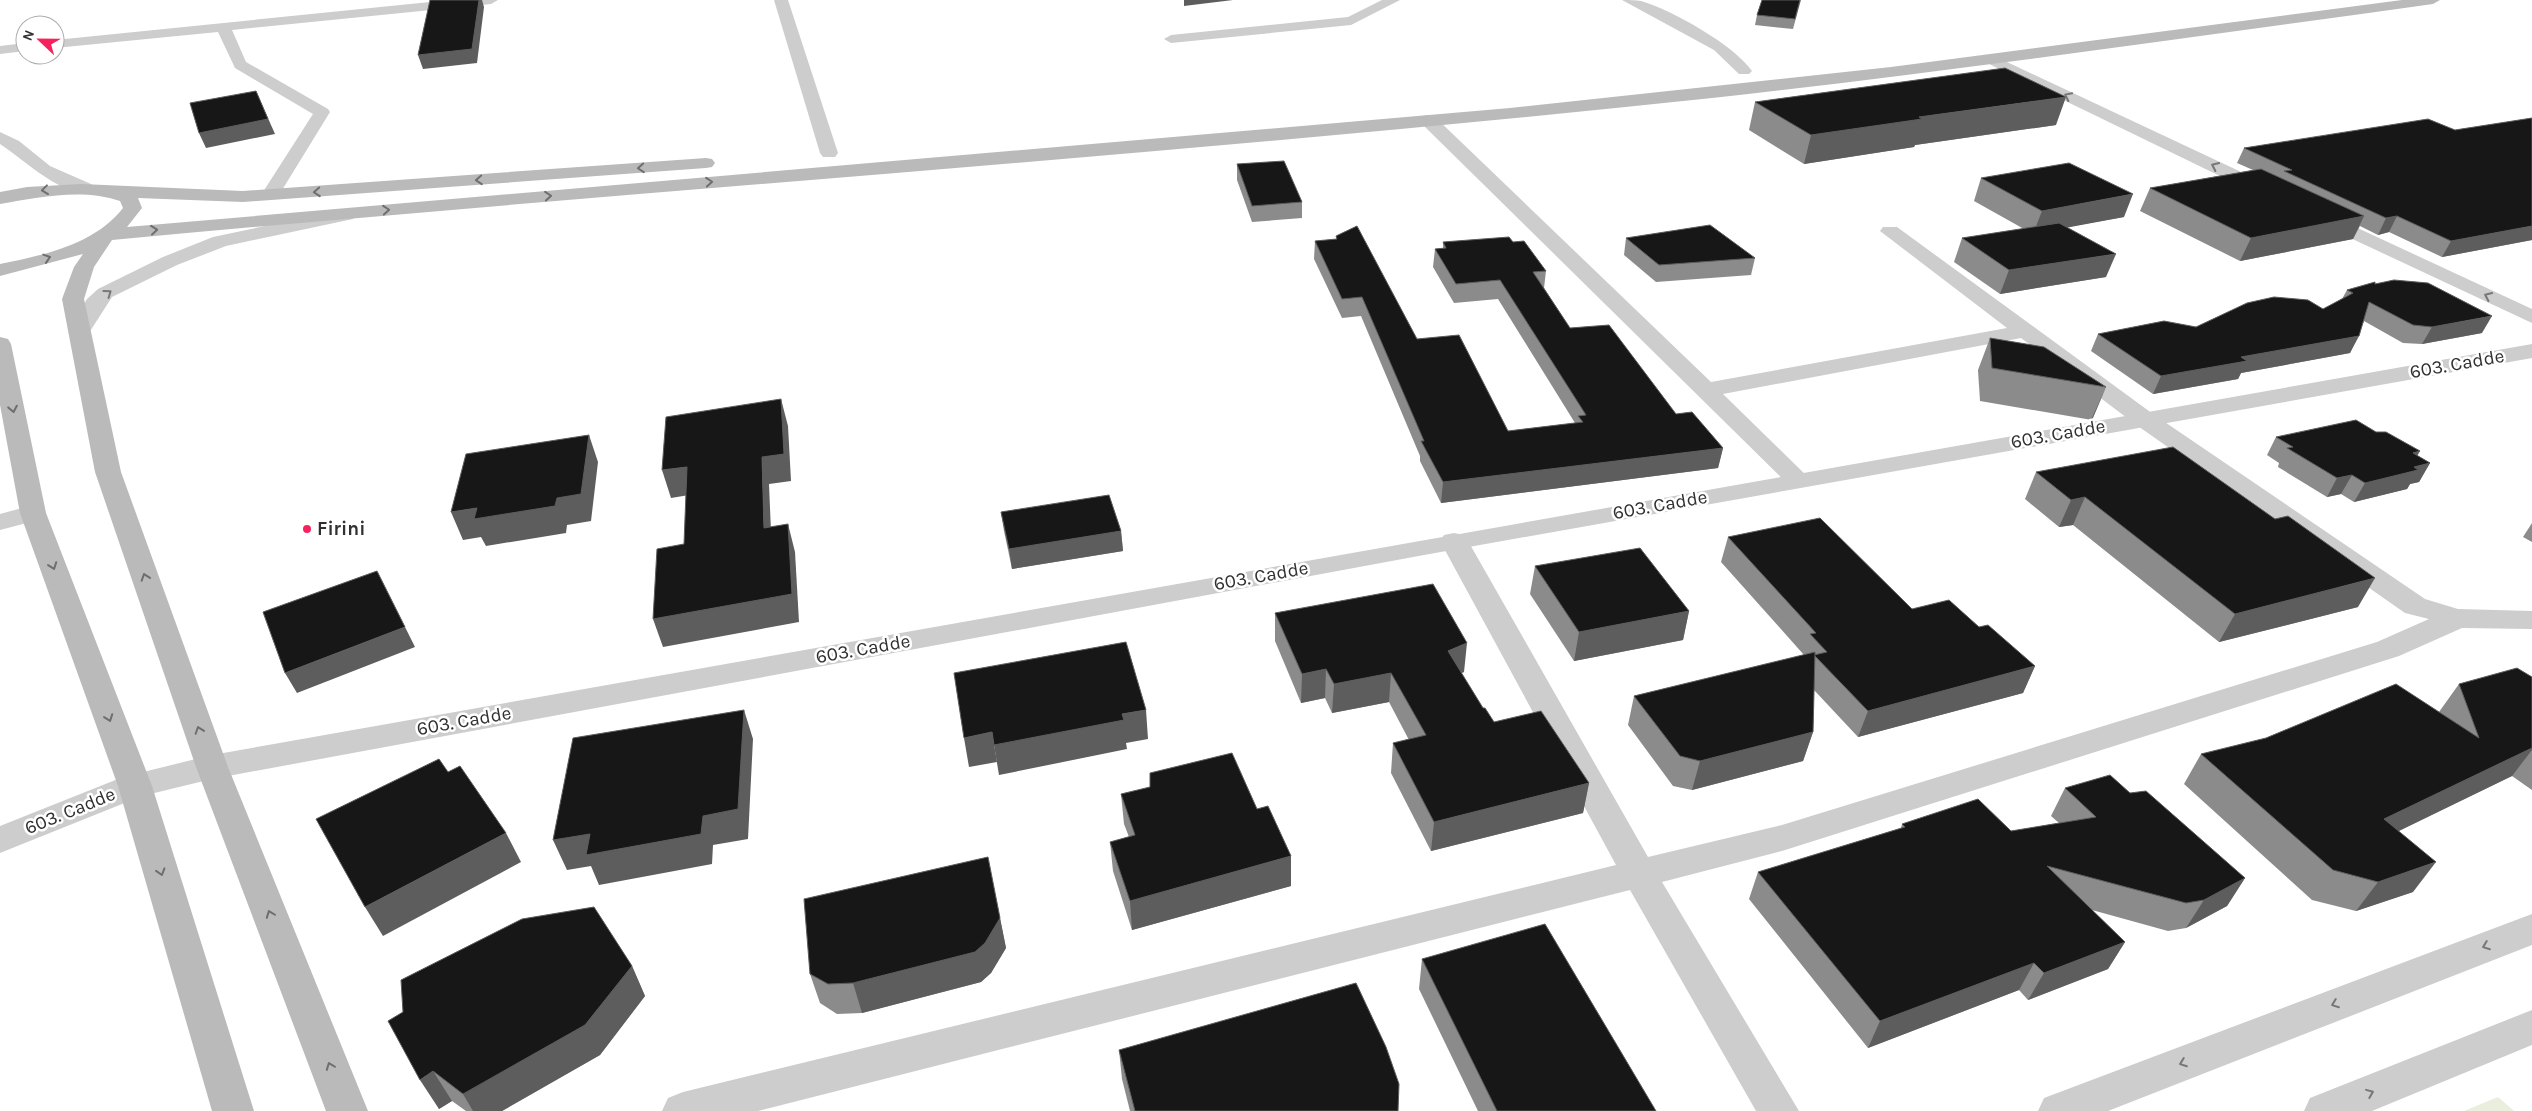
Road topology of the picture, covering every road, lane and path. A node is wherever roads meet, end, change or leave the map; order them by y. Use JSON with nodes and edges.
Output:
{"nodes":[{"id":1,"x":491,"y":0,"type":"edge"},
{"id":2,"x":781,"y":0,"type":"edge"},
{"id":3,"x":1393,"y":0,"type":"edge"},
{"id":4,"x":1629,"y":0,"type":"edge"},
{"id":5,"x":2433,"y":0,"type":"edge"},
{"id":6,"x":223,"y":27,"type":"junction"},
{"id":7,"x":1171,"y":39,"type":"dead end"},
{"id":8,"x":65,"y":43,"type":"edge"},
{"id":9,"x":15,"y":48,"type":"edge"},
{"id":10,"x":0,"y":50,"type":"edge"},
{"id":11,"x":1992,"y":60,"type":"junction"},
{"id":12,"x":1764,"y":68,"type":"dead end"},
{"id":13,"x":1744,"y":71,"type":"junction"},
{"id":14,"x":1724,"y":72,"type":"dead end"},
{"id":15,"x":1428,"y":120,"type":"junction"},
{"id":16,"x":0,"y":137,"type":"edge"},
{"id":17,"x":849,"y":152,"type":"dead end"},
{"id":18,"x":829,"y":153,"type":"junction"},
{"id":19,"x":810,"y":155,"type":"dead end"},
{"id":20,"x":723,"y":162,"type":"dead end"},
{"id":21,"x":85,"y":188,"type":"junction"},
{"id":22,"x":111,"y":190,"type":"junction"},
{"id":23,"x":270,"y":195,"type":"junction"},
{"id":24,"x":0,"y":198,"type":"edge"},
{"id":25,"x":2283,"y":199,"type":"edge"},
{"id":26,"x":2301,"y":207,"type":"edge"},
{"id":27,"x":359,"y":212,"type":"junction"},
{"id":28,"x":1890,"y":231,"type":"dead end"},
{"id":29,"x":106,"y":235,"type":"junction"},
{"id":30,"x":0,"y":270,"type":"edge"},
{"id":31,"x":2532,"y":317,"type":"edge"},
{"id":32,"x":79,"y":331,"type":"junction"},
{"id":33,"x":2026,"y":331,"type":"junction"},
{"id":34,"x":0,"y":344,"type":"edge"},
{"id":35,"x":2532,"y":351,"type":"edge"},
{"id":36,"x":1705,"y":390,"type":"junction"},
{"id":37,"x":2144,"y":419,"type":"junction"},
{"id":38,"x":1798,"y":480,"type":"junction"},
{"id":39,"x":33,"y":512,"type":"junction"},
{"id":40,"x":0,"y":522,"type":"edge"},
{"id":41,"x":1454,"y":541,"type":"junction"},
{"id":42,"x":2458,"y":618,"type":"junction"},
{"id":43,"x":2532,"y":620,"type":"edge"},
{"id":44,"x":212,"y":767,"type":"junction"},
{"id":45,"x":134,"y":786,"type":"junction"},
{"id":46,"x":0,"y":840,"type":"edge"},
{"id":47,"x":1639,"y":874,"type":"junction"},
{"id":48,"x":2532,"y":929,"type":"edge"},
{"id":49,"x":2527,"y":1035,"type":"edge"},
{"id":50,"x":233,"y":1111,"type":"edge"},
{"id":51,"x":347,"y":1111,"type":"edge"},
{"id":52,"x":683,"y":1111,"type":"edge"},
{"id":53,"x":1778,"y":1111,"type":"edge"},
{"id":54,"x":2059,"y":1111,"type":"edge"},
{"id":55,"x":2325,"y":1111,"type":"edge"}],
"edges":[{"from":1,"to":6,"type":"street"},
{"from":2,"to":18,"type":"street"},
{"from":3,"to":7,"type":"street"},
{"from":4,"to":13,"type":"street"},
{"from":5,"to":11,"type":"main road"},
{"from":6,"to":8,"type":"street"},
{"from":6,"to":23,"type":"street"},
{"from":9,"to":10,"type":"street"},
{"from":11,"to":15,"type":"main road"},
{"from":25,"to":11,"type":"street","one_way":true},
{"from":12,"to":13,"type":"main road"},
{"from":13,"to":14,"type":"main road"},
{"from":27,"to":15,"type":"main road","one_way":true},
{"from":15,"to":36,"type":"street"},
{"from":16,"to":21,"type":"street"},
{"from":17,"to":18,"type":"main road"},
{"from":18,"to":19,"type":"main road"},
{"from":20,"to":23,"type":"main road","one_way":true},
{"from":21,"to":22,"type":"main road"},
{"from":21,"to":24,"type":"main road","one_way":true},
{"from":22,"to":23,"type":"main road"},
{"from":22,"to":29,"type":"main road"},
{"from":31,"to":26,"type":"street","one_way":true},
{"from":29,"to":27,"type":"main road","one_way":true},
{"from":32,"to":27,"type":"street","one_way":true},
{"from":28,"to":33,"type":"street"},
{"from":30,"to":29,"type":"main road","one_way":true},
{"from":29,"to":32,"type":"main road"},
{"from":44,"to":32,"type":"main road","one_way":true},
{"from":33,"to":36,"type":"street"},
{"from":33,"to":37,"type":"street"},
{"from":34,"to":39,"type":"main road","one_way":true},
{"from":35,"to":37,"type":"street","name":"603. Cadde"},
{"from":36,"to":38,"type":"street"},
{"from":37,"to":38,"type":"street","name":"603. Cadde"},
{"from":37,"to":42,"type":"street"},
{"from":38,"to":41,"type":"street","name":"603. Cadde"},
{"from":39,"to":40,"type":"street"},
{"from":39,"to":45,"type":"main road","one_way":true},
{"from":41,"to":44,"type":"street","name":"603. Cadde"},
{"from":41,"to":47,"type":"street"},
{"from":42,"to":43,"type":"street"},
{"from":42,"to":47,"type":"street"},
{"from":44,"to":45,"type":"street","name":"603. Cadde"},
{"from":51,"to":44,"type":"main road","one_way":true},
{"from":45,"to":46,"type":"street","name":"603. Cadde"},
{"from":45,"to":50,"type":"main road","one_way":true},
{"from":47,"to":52,"type":"street"},
{"from":47,"to":53,"type":"street"},
{"from":48,"to":54,"type":"street","one_way":true},
{"from":55,"to":49,"type":"street","one_way":true}]}
